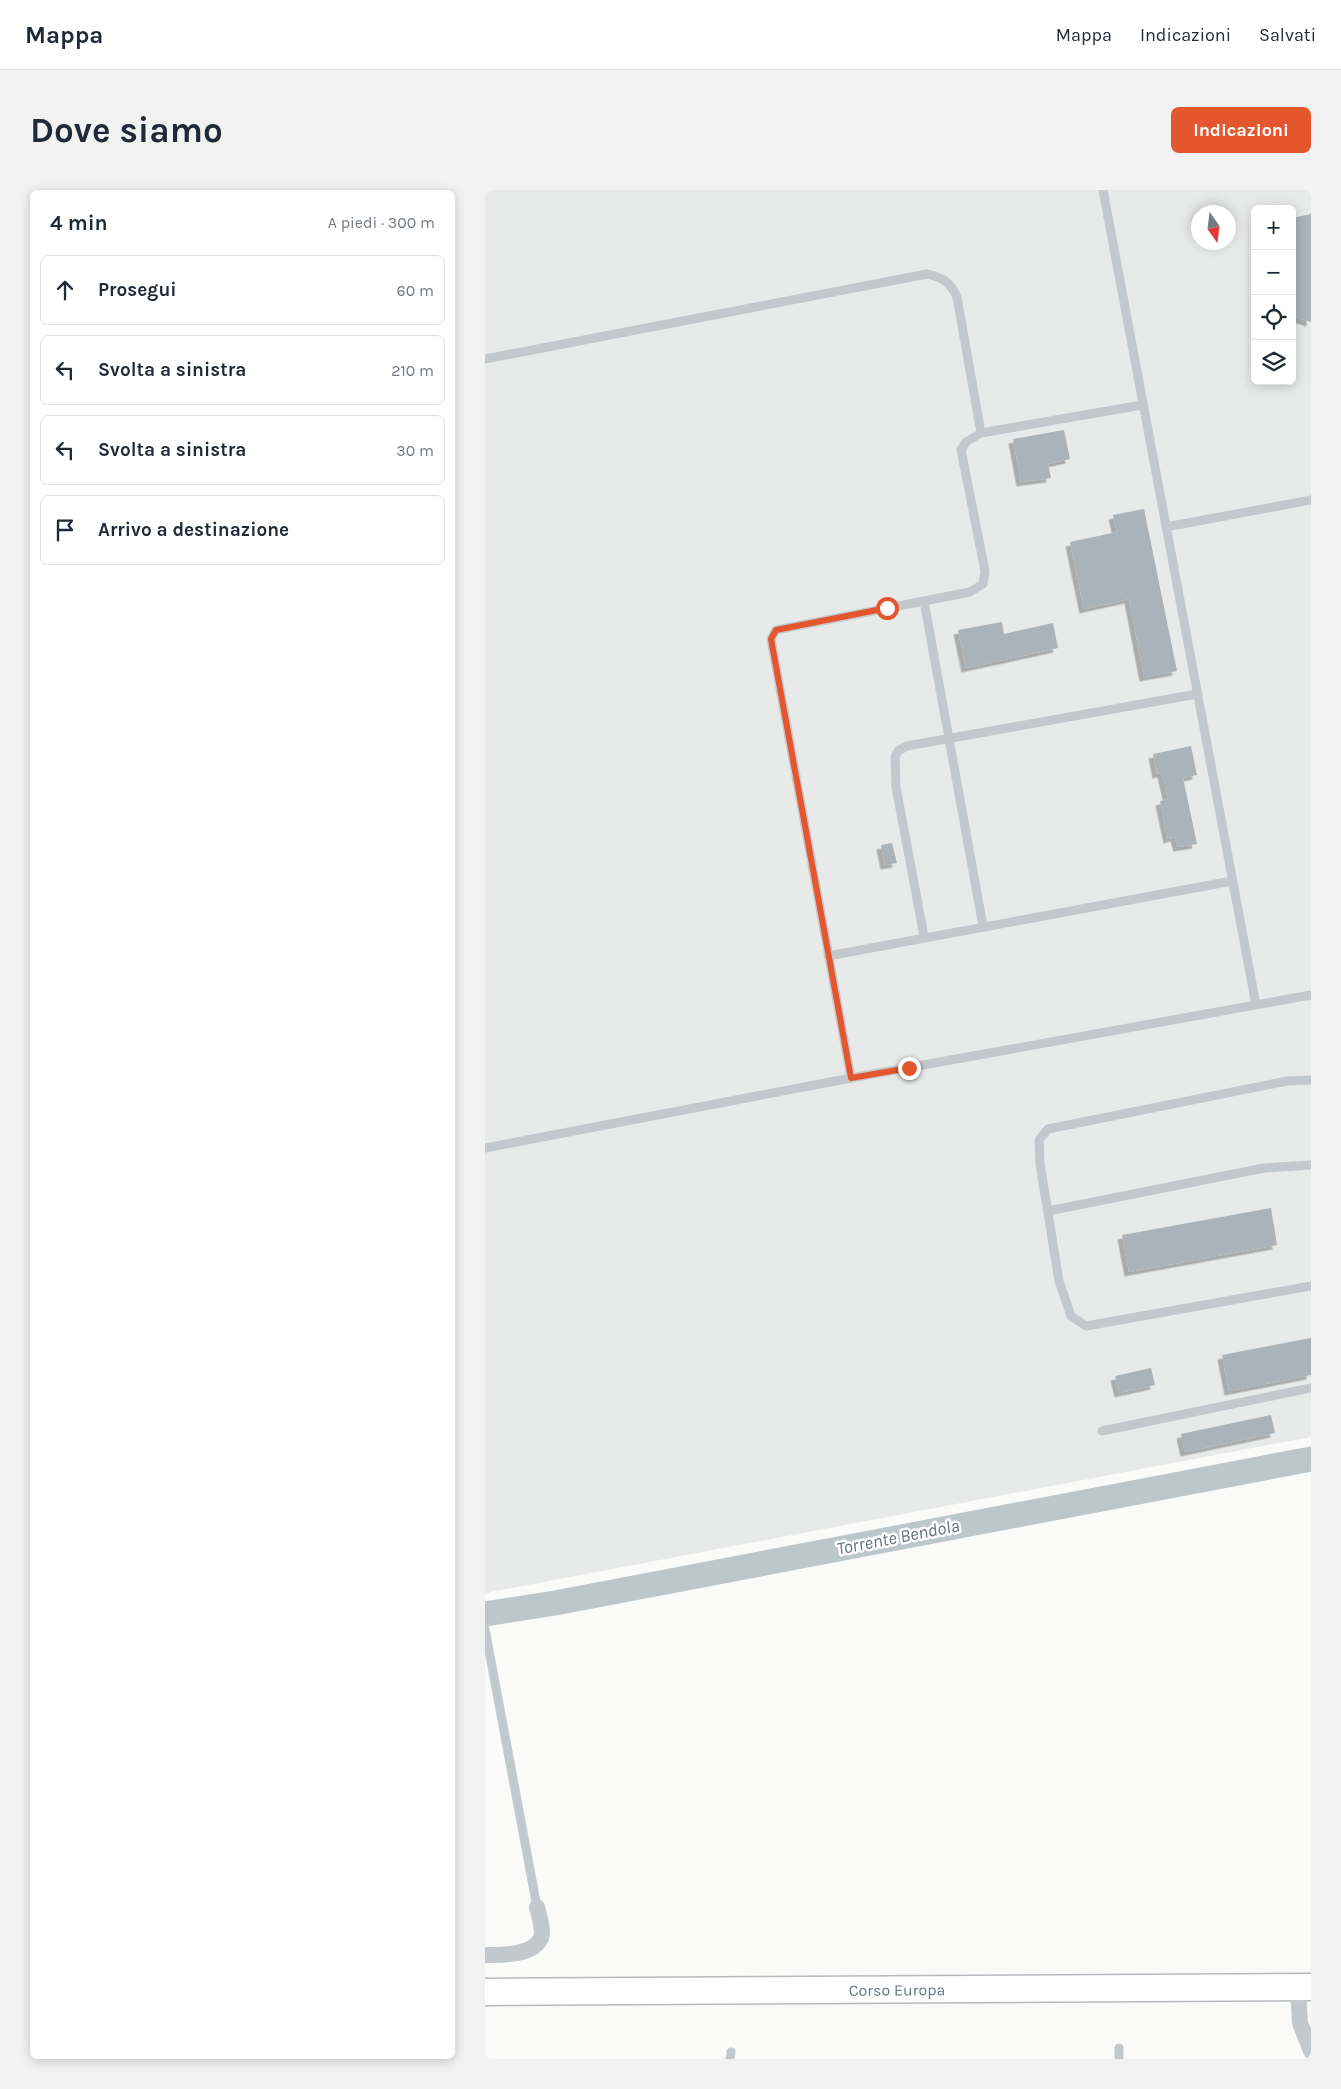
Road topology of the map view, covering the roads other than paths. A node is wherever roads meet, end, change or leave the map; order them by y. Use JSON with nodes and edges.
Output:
{"nodes":[{"id":1,"x":1103,"y":190,"type":"edge"},
{"id":2,"x":485,"y":359,"type":"edge"},
{"id":3,"x":1142,"y":405,"type":"junction"},
{"id":4,"x":981,"y":433,"type":"junction"},
{"id":5,"x":1311,"y":500,"type":"edge"},
{"id":6,"x":1166,"y":527,"type":"junction"},
{"id":7,"x":924,"y":601,"type":"junction"},
{"id":8,"x":1197,"y":694,"type":"junction"},
{"id":9,"x":950,"y":738,"type":"junction"},
{"id":10,"x":1231,"y":881,"type":"junction"},
{"id":11,"x":983,"y":926,"type":"junction"},
{"id":12,"x":924,"y":936,"type":"junction"},
{"id":13,"x":828,"y":956,"type":"junction"},
{"id":14,"x":1311,"y":995,"type":"edge"},
{"id":15,"x":1256,"y":1005,"type":"junction"},
{"id":16,"x":851,"y":1078,"type":"junction"},
{"id":17,"x":1311,"y":1080,"type":"edge"},
{"id":18,"x":485,"y":1148,"type":"edge"},
{"id":19,"x":1311,"y":1165,"type":"edge"},
{"id":20,"x":1048,"y":1212,"type":"junction"},
{"id":21,"x":1311,"y":1286,"type":"edge"},
{"id":22,"x":1311,"y":1388,"type":"edge"},
{"id":23,"x":1102,"y":1431,"type":"dead end"},
{"id":24,"x":485,"y":1629,"type":"edge"},
{"id":25,"x":537,"y":1907,"type":"joint"},
{"id":26,"x":485,"y":1955,"type":"edge"},
{"id":27,"x":1305,"y":1987,"type":"edge"},
{"id":28,"x":485,"y":1992,"type":"edge"},
{"id":29,"x":1119,"y":2048,"type":"dead end"},
{"id":30,"x":1311,"y":2051,"type":"edge"},
{"id":31,"x":1119,"y":2059,"type":"edge"}],
"edges":[{"from":1,"to":3,"type":"lane"},
{"from":2,"to":4,"type":"lane"},
{"from":3,"to":4,"type":"lane"},
{"from":3,"to":6,"type":"lane"},
{"from":4,"to":7,"type":"lane"},
{"from":5,"to":6,"type":"lane"},
{"from":6,"to":8,"type":"lane"},
{"from":7,"to":9,"type":"lane"},
{"from":7,"to":13,"type":"lane"},
{"from":8,"to":9,"type":"lane"},
{"from":8,"to":10,"type":"lane"},
{"from":9,"to":11,"type":"lane"},
{"from":9,"to":12,"type":"lane"},
{"from":10,"to":11,"type":"lane"},
{"from":10,"to":15,"type":"lane"},
{"from":11,"to":12,"type":"lane"},
{"from":12,"to":13,"type":"lane"},
{"from":13,"to":16,"type":"lane"},
{"from":14,"to":15,"type":"lane"},
{"from":15,"to":16,"type":"lane"},
{"from":16,"to":18,"type":"lane"},
{"from":17,"to":20,"type":"lane"},
{"from":19,"to":20,"type":"lane"},
{"from":20,"to":21,"type":"lane"},
{"from":22,"to":23,"type":"lane"},
{"from":24,"to":25,"type":"lane"},
{"from":25,"to":26,"type":"street"},
{"from":27,"to":28,"type":"main road","name":"Corso Europa"},
{"from":27,"to":30,"type":"street"},
{"from":29,"to":31,"type":"lane"}]}
